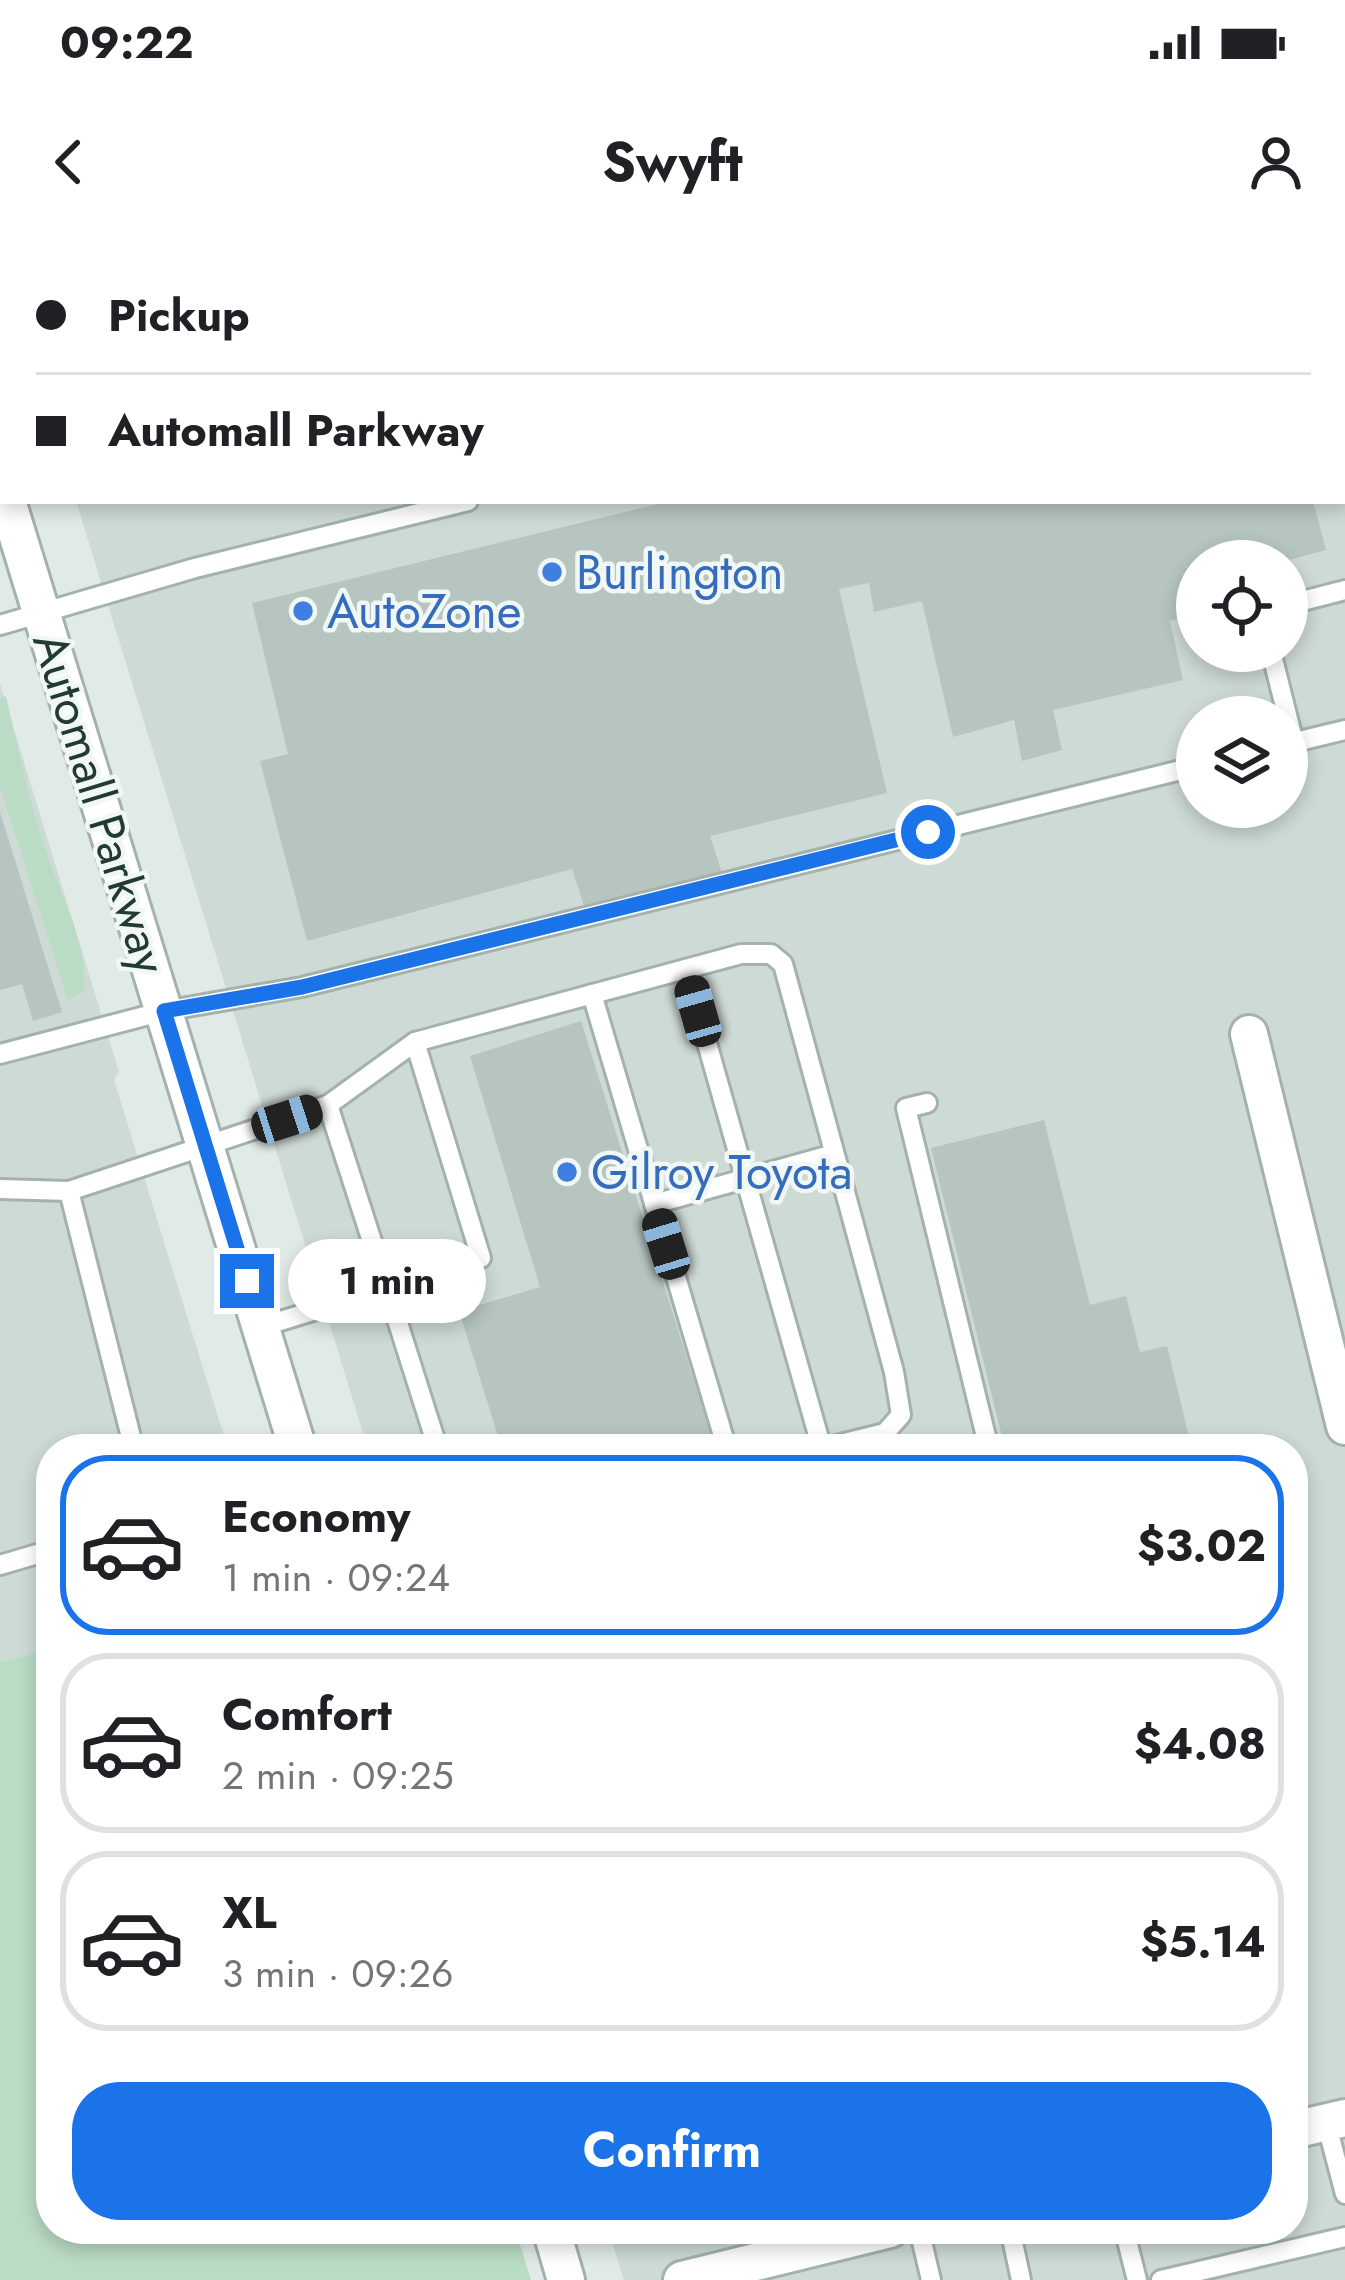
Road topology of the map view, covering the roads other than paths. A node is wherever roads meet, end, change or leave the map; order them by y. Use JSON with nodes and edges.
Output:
{"nodes":[{"id":1,"x":9,"y":504,"type":"edge"},
{"id":2,"x":456,"y":504,"type":"edge"},
{"id":3,"x":1345,"y":590,"type":"edge"},
{"id":4,"x":1308,"y":600,"type":"edge"},
{"id":5,"x":41,"y":613,"type":"junction"},
{"id":6,"x":0,"y":625,"type":"edge"},
{"id":7,"x":1345,"y":730,"type":"edge"},
{"id":8,"x":1308,"y":739,"type":"edge"},
{"id":9,"x":1176,"y":771,"type":"edge"},
{"id":10,"x":686,"y":969,"type":"junction"},
{"id":11,"x":592,"y":994,"type":"junction"},
{"id":12,"x":164,"y":1011,"type":"junction"},
{"id":13,"x":1249,"y":1034,"type":"dead end"},
{"id":14,"x":415,"y":1042,"type":"junction"},
{"id":15,"x":0,"y":1054,"type":"edge"},
{"id":16,"x":927,"y":1103,"type":"dead end"},
{"id":17,"x":328,"y":1106,"type":"junction"},
{"id":18,"x":205,"y":1145,"type":"junction"},
{"id":19,"x":834,"y":1154,"type":"junction"},
{"id":20,"x":746,"y":1178,"type":"junction"},
{"id":21,"x":0,"y":1190,"type":"edge"},
{"id":22,"x":69,"y":1191,"type":"junction"},
{"id":23,"x":654,"y":1204,"type":"junction"},
{"id":24,"x":387,"y":1288,"type":"junction"},
{"id":25,"x":261,"y":1327,"type":"junction"},
{"id":26,"x":1345,"y":1426,"type":"edge"},
{"id":27,"x":130,"y":1434,"type":"edge"},
{"id":28,"x":293,"y":1434,"type":"edge"},
{"id":29,"x":433,"y":1434,"type":"edge"},
{"id":30,"x":723,"y":1434,"type":"edge"},
{"id":31,"x":817,"y":1434,"type":"edge"},
{"id":32,"x":881,"y":1434,"type":"edge"},
{"id":33,"x":985,"y":1434,"type":"edge"},
{"id":34,"x":36,"y":1554,"type":"edge"},
{"id":35,"x":0,"y":1565,"type":"edge"},
{"id":36,"x":1321,"y":2123,"type":"edge"},
{"id":37,"x":1345,"y":2194,"type":"edge"},
{"id":38,"x":1345,"y":2237,"type":"edge"},
{"id":39,"x":555,"y":2244,"type":"edge"},
{"id":40,"x":794,"y":2244,"type":"edge"},
{"id":41,"x":923,"y":2244,"type":"edge"},
{"id":42,"x":1013,"y":2244,"type":"edge"},
{"id":43,"x":1128,"y":2244,"type":"edge"},
{"id":44,"x":566,"y":2280,"type":"edge"},
{"id":45,"x":682,"y":2280,"type":"edge"},
{"id":46,"x":931,"y":2280,"type":"edge"},
{"id":47,"x":1021,"y":2280,"type":"edge"},
{"id":48,"x":1137,"y":2280,"type":"edge"},
{"id":49,"x":1161,"y":2280,"type":"edge"}],
"edges":[{"from":1,"to":5,"type":"street","name":"Automall Parkway"},
{"from":2,"to":5,"type":"lane"},
{"from":3,"to":4,"type":"lane"},
{"from":5,"to":6,"type":"lane"},
{"from":5,"to":12,"type":"street","name":"Automall Parkway"},
{"from":7,"to":8,"type":"lane"},
{"from":9,"to":12,"type":"lane"},
{"from":10,"to":11,"type":"lane"},
{"from":10,"to":19,"type":"lane"},
{"from":10,"to":20,"type":"lane"},
{"from":11,"to":14,"type":"lane"},
{"from":11,"to":23,"type":"lane"},
{"from":12,"to":15,"type":"lane"},
{"from":12,"to":18,"type":"street","name":"Automall Parkway"},
{"from":13,"to":26,"type":"street"},
{"from":14,"to":17,"type":"lane"},
{"from":14,"to":24,"type":"lane"},
{"from":16,"to":33,"type":"lane"},
{"from":17,"to":18,"type":"lane"},
{"from":17,"to":24,"type":"lane"},
{"from":18,"to":22,"type":"lane"},
{"from":18,"to":25,"type":"street","name":"Automall Parkway"},
{"from":19,"to":20,"type":"lane"},
{"from":19,"to":32,"type":"lane"},
{"from":20,"to":23,"type":"lane"},
{"from":20,"to":31,"type":"lane"},
{"from":21,"to":22,"type":"lane"},
{"from":22,"to":27,"type":"lane"},
{"from":23,"to":30,"type":"lane"},
{"from":24,"to":25,"type":"lane"},
{"from":24,"to":29,"type":"lane"},
{"from":25,"to":28,"type":"street","name":"Automall Parkway"},
{"from":34,"to":35,"type":"lane"},
{"from":36,"to":37,"type":"lane"},
{"from":38,"to":49,"type":"lane"},
{"from":39,"to":44,"type":"street"},
{"from":40,"to":45,"type":"street"},
{"from":41,"to":46,"type":"lane"},
{"from":42,"to":47,"type":"lane"},
{"from":43,"to":48,"type":"lane"}]}
